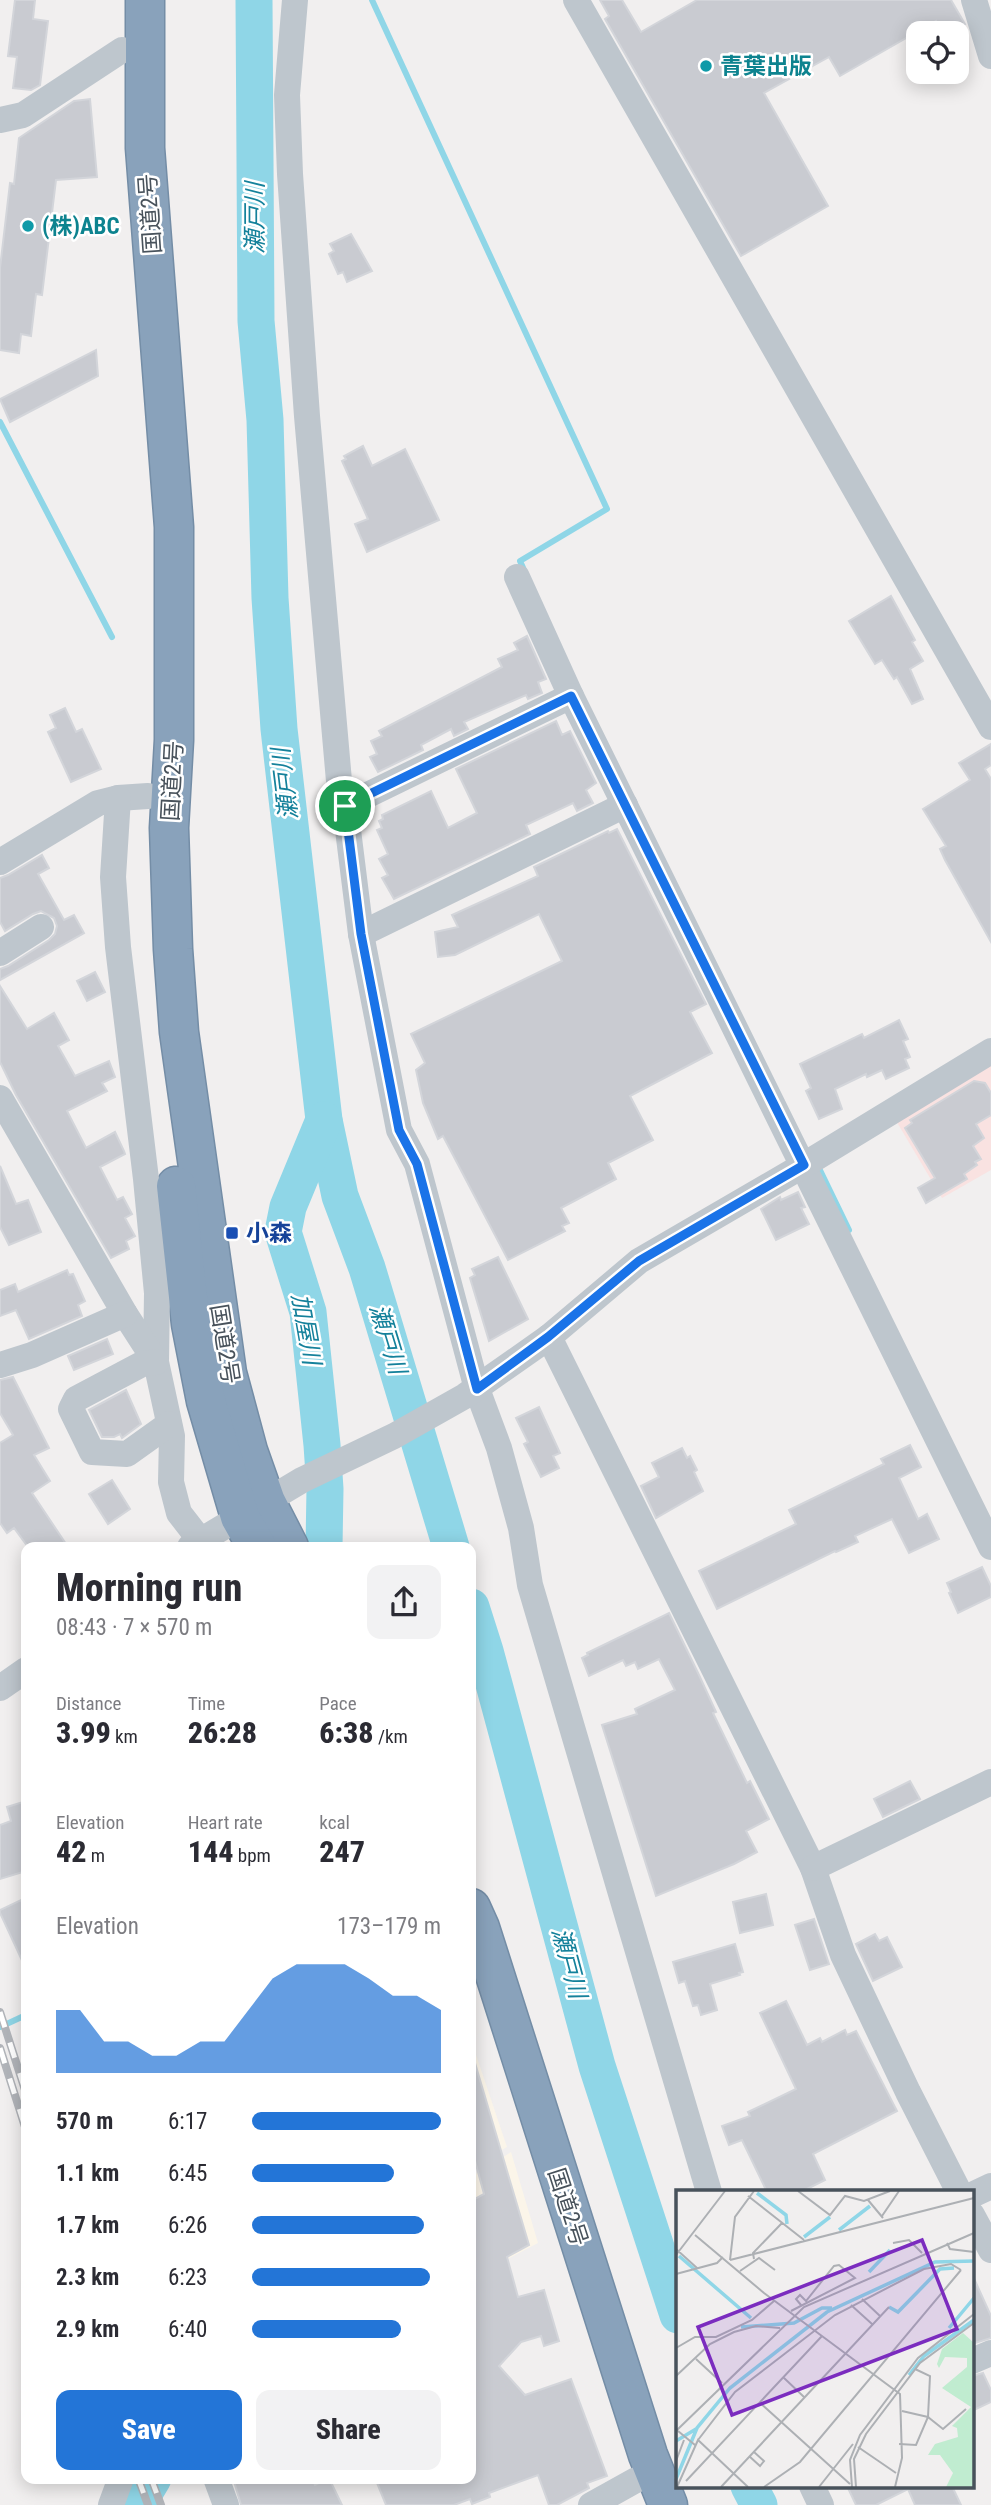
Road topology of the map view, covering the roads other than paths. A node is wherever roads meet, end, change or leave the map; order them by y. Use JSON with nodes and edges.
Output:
{"nodes":[{"id":1,"x":120,"y":0,"type":"edge"},
{"id":2,"x":145,"y":0,"type":"edge"},
{"id":3,"x":295,"y":0,"type":"edge"},
{"id":4,"x":576,"y":0,"type":"edge"},
{"id":5,"x":974,"y":0,"type":"edge"},
{"id":6,"x":122,"y":50,"type":"junction"},
{"id":7,"x":991,"y":56,"type":"edge"},
{"id":8,"x":0,"y":120,"type":"edge"},
{"id":9,"x":517,"y":577,"type":"dead end"},
{"id":10,"x":571,"y":696,"type":"junction"},
{"id":11,"x":991,"y":727,"type":"edge"},
{"id":12,"x":133,"y":797,"type":"junction"},
{"id":13,"x":625,"y":805,"type":"junction"},
{"id":14,"x":345,"y":806,"type":"junction"},
{"id":15,"x":0,"y":862,"type":"edge"},
{"id":16,"x":41,"y":927,"type":"dead end"},
{"id":17,"x":361,"y":934,"type":"junction"},
{"id":18,"x":0,"y":953,"type":"edge"},
{"id":19,"x":991,"y":1051,"type":"edge"},
{"id":20,"x":0,"y":1098,"type":"edge"},
{"id":21,"x":811,"y":1161,"type":"junction"},
{"id":22,"x":172,"y":1292,"type":"junction"},
{"id":23,"x":125,"y":1314,"type":"junction"},
{"id":24,"x":548,"y":1337,"type":"junction"},
{"id":25,"x":156,"y":1362,"type":"junction"},
{"id":26,"x":0,"y":1365,"type":"edge"},
{"id":27,"x":471,"y":1392,"type":"junction"},
{"id":28,"x":169,"y":1424,"type":"junction"},
{"id":29,"x":254,"y":1522,"type":"edge"},
{"id":30,"x":194,"y":1542,"type":"edge"},
{"id":31,"x":198,"y":1542,"type":"edge"},
{"id":32,"x":282,"y":1542,"type":"edge"},
{"id":33,"x":991,"y":1547,"type":"edge"},
{"id":34,"x":21,"y":1673,"type":"edge"},
{"id":35,"x":0,"y":1688,"type":"edge"},
{"id":36,"x":991,"y":1782,"type":"edge"},
{"id":37,"x":813,"y":1868,"type":"junction"},
{"id":38,"x":476,"y":1921,"type":"edge"},
{"id":39,"x":476,"y":1988,"type":"edge"},
{"id":40,"x":991,"y":2186,"type":"edge"},
{"id":41,"x":708,"y":2190,"type":"edge"},
{"id":42,"x":958,"y":2190,"type":"edge"},
{"id":43,"x":974,"y":2194,"type":"edge"},
{"id":44,"x":974,"y":2219,"type":"edge"},
{"id":45,"x":991,"y":2250,"type":"edge"},
{"id":46,"x":991,"y":2353,"type":"edge"},
{"id":47,"x":974,"y":2360,"type":"edge"},
{"id":48,"x":119,"y":2484,"type":"edge"},
{"id":49,"x":218,"y":2484,"type":"edge"},
{"id":50,"x":814,"y":2488,"type":"edge"},
{"id":51,"x":641,"y":2492,"type":"edge"},
{"id":52,"x":111,"y":2505,"type":"edge"},
{"id":53,"x":226,"y":2505,"type":"edge"},
{"id":54,"x":591,"y":2505,"type":"edge"},
{"id":55,"x":668,"y":2505,"type":"edge"},
{"id":56,"x":821,"y":2505,"type":"edge"}],
"edges":[{"from":1,"to":6,"type":"highway","name":"国道2号"},
{"from":2,"to":29,"type":"highway","name":"国道2号"},
{"from":3,"to":14,"type":"street"},
{"from":4,"to":11,"type":"street"},
{"from":5,"to":7,"type":"street"},
{"from":6,"to":8,"type":"street"},
{"from":6,"to":12,"type":"highway","name":"国道2号"},
{"from":9,"to":10,"type":"street"},
{"from":10,"to":13,"type":"street"},
{"from":10,"to":14,"type":"street"},
{"from":12,"to":15,"type":"street"},
{"from":12,"to":22,"type":"highway","name":"国道2号"},
{"from":13,"to":17,"type":"street"},
{"from":13,"to":21,"type":"street"},
{"from":14,"to":17,"type":"street"},
{"from":16,"to":18,"type":"street"},
{"from":17,"to":27,"type":"street"},
{"from":19,"to":21,"type":"street"},
{"from":20,"to":23,"type":"street"},
{"from":21,"to":24,"type":"street"},
{"from":21,"to":33,"type":"street"},
{"from":22,"to":25,"type":"street"},
{"from":22,"to":29,"type":"highway","name":"国道2号"},
{"from":23,"to":25,"type":"street"},
{"from":23,"to":26,"type":"street"},
{"from":24,"to":27,"type":"street"},
{"from":24,"to":37,"type":"street"},
{"from":25,"to":28,"type":"street"},
{"from":25,"to":28,"type":"street"},
{"from":27,"to":29,"type":"street"},
{"from":27,"to":41,"type":"street"},
{"from":28,"to":30,"type":"street"},
{"from":29,"to":31,"type":"street"},
{"from":29,"to":32,"type":"highway","name":"国道2号"},
{"from":34,"to":35,"type":"street"},
{"from":36,"to":37,"type":"street"},
{"from":37,"to":42,"type":"street"},
{"from":38,"to":55,"type":"highway","name":"国道2号"},
{"from":39,"to":51,"type":"highway","name":"国道2号"},
{"from":40,"to":43,"type":"street"},
{"from":44,"to":45,"type":"street"},
{"from":46,"to":47,"type":"street"},
{"from":48,"to":52,"type":"street"},
{"from":49,"to":53,"type":"street"},
{"from":50,"to":56,"type":"street"},
{"from":51,"to":54,"type":"street"}]}
